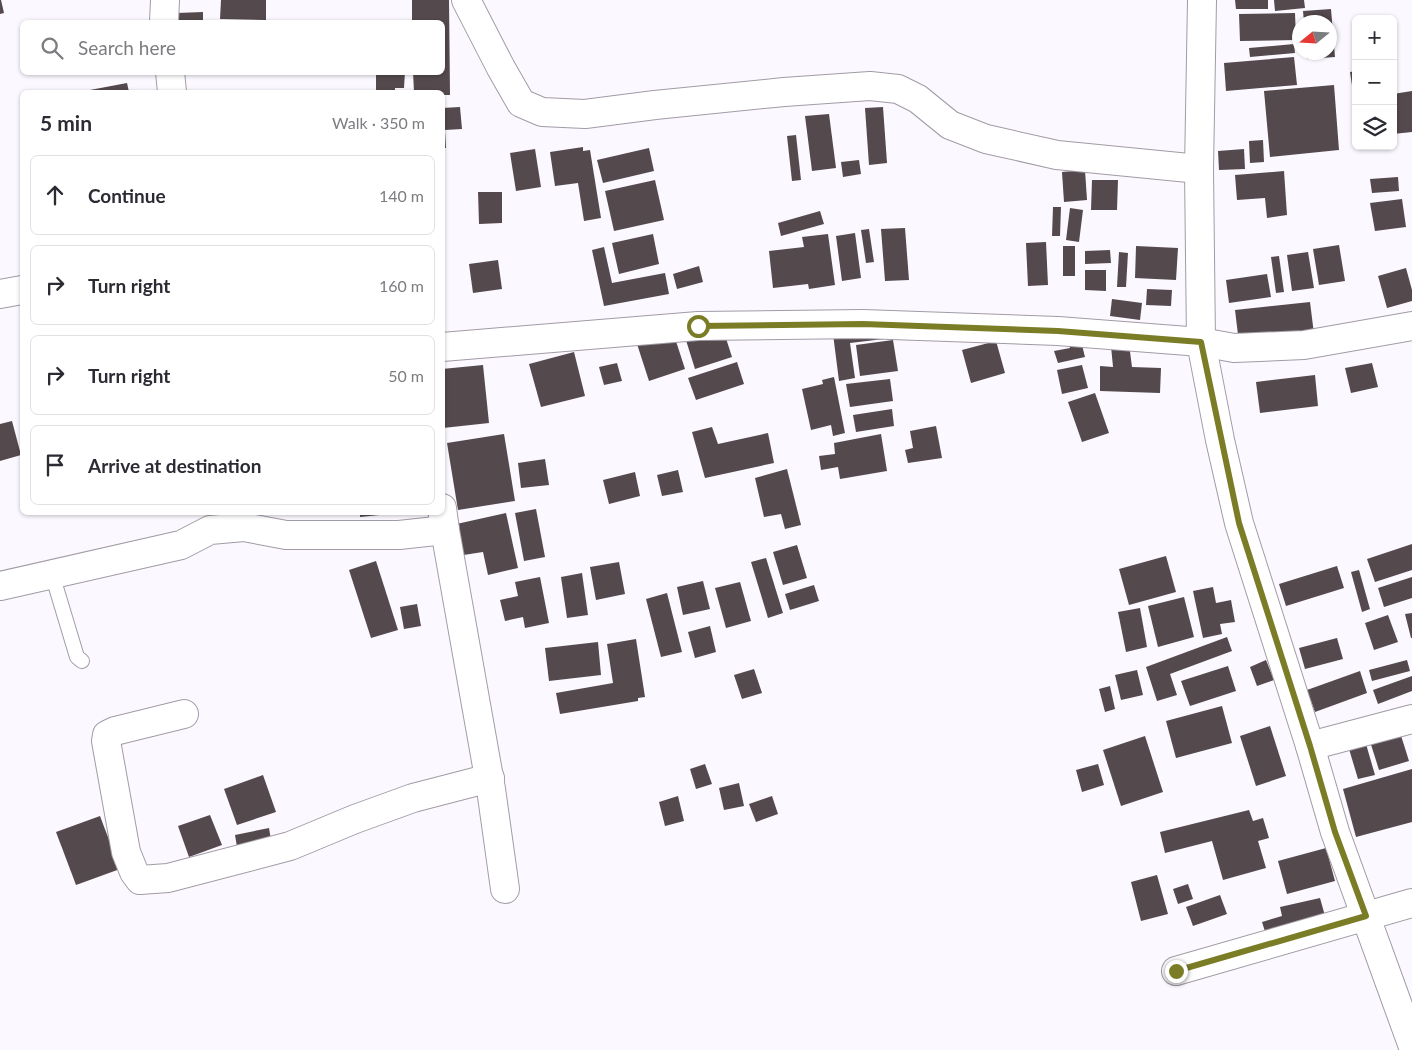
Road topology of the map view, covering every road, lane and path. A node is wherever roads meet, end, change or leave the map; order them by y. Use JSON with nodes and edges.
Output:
{"nodes":[{"id":1,"x":165,"y":0,"type":"edge"},
{"id":2,"x":466,"y":0,"type":"edge"},
{"id":3,"x":1202,"y":0,"type":"edge"},
{"id":4,"x":164,"y":20,"type":"edge"},
{"id":5,"x":170,"y":75,"type":"edge"},
{"id":6,"x":172,"y":90,"type":"edge"},
{"id":7,"x":1199,"y":169,"type":"junction"},
{"id":8,"x":20,"y":290,"type":"edge"},
{"id":9,"x":0,"y":294,"type":"edge"},
{"id":10,"x":1412,"y":326,"type":"edge"},
{"id":11,"x":1201,"y":342,"type":"junction"},
{"id":12,"x":445,"y":347,"type":"edge"},
{"id":13,"x":444,"y":519,"type":"edge"},
{"id":14,"x":52,"y":574,"type":"junction"},
{"id":15,"x":0,"y":586,"type":"edge"},
{"id":16,"x":82,"y":661,"type":"dead end"},
{"id":17,"x":184,"y":714,"type":"dead end"},
{"id":18,"x":1412,"y":719,"type":"edge"},
{"id":19,"x":1310,"y":746,"type":"junction"},
{"id":20,"x":490,"y":778,"type":"junction"},
{"id":21,"x":505,"y":889,"type":"dead end"},
{"id":22,"x":1412,"y":903,"type":"edge"},
{"id":23,"x":1366,"y":916,"type":"junction"},
{"id":24,"x":1176,"y":971,"type":"dead end"},
{"id":25,"x":1412,"y":1044,"type":"edge"}],
"edges":[{"from":1,"to":4,"type":"street"},
{"from":2,"to":7,"type":"street"},
{"from":3,"to":7,"type":"street"},
{"from":5,"to":6,"type":"street"},
{"from":7,"to":11,"type":"street"},
{"from":8,"to":9,"type":"street"},
{"from":10,"to":11,"type":"street"},
{"from":11,"to":12,"type":"street"},
{"from":11,"to":19,"type":"street"},
{"from":13,"to":14,"type":"street"},
{"from":13,"to":20,"type":"street"},
{"from":14,"to":15,"type":"street"},
{"from":14,"to":16,"type":"lane"},
{"from":17,"to":20,"type":"street"},
{"from":18,"to":19,"type":"street"},
{"from":19,"to":23,"type":"street"},
{"from":20,"to":21,"type":"street"},
{"from":22,"to":23,"type":"street"},
{"from":23,"to":24,"type":"street"},
{"from":23,"to":25,"type":"street"}]}
